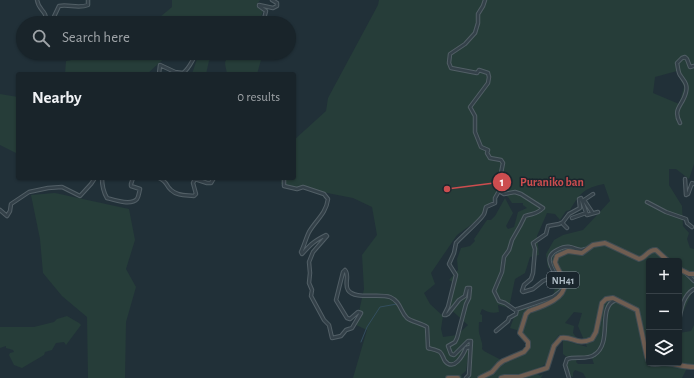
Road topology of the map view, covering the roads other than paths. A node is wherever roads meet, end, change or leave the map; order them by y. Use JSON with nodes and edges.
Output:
{"nodes":[{"id":1,"x":37,"y":0,"type":"edge"},
{"id":2,"x":88,"y":0,"type":"edge"},
{"id":3,"x":272,"y":0,"type":"edge"},
{"id":4,"x":485,"y":0,"type":"edge"},
{"id":5,"x":46,"y":16,"type":"edge"},
{"id":6,"x":54,"y":16,"type":"edge"},
{"id":7,"x":264,"y":16,"type":"edge"},
{"id":8,"x":192,"y":60,"type":"edge"},
{"id":9,"x":694,"y":66,"type":"edge"},
{"id":10,"x":159,"y":72,"type":"edge"},
{"id":11,"x":175,"y":72,"type":"edge"},
{"id":12,"x":184,"y":72,"type":"edge"},
{"id":13,"x":680,"y":123,"type":"dead end"},
{"id":14,"x":684,"y":179,"type":"dead end"},
{"id":15,"x":94,"y":180,"type":"edge"},
{"id":16,"x":102,"y":180,"type":"edge"},
{"id":17,"x":132,"y":180,"type":"edge"},
{"id":18,"x":163,"y":180,"type":"edge"},
{"id":19,"x":194,"y":180,"type":"edge"},
{"id":20,"x":198,"y":180,"type":"edge"},
{"id":21,"x":213,"y":180,"type":"edge"},
{"id":22,"x":284,"y":180,"type":"edge"},
{"id":23,"x":694,"y":184,"type":"edge"},
{"id":24,"x":499,"y":191,"type":"junction"},
{"id":25,"x":593,"y":194,"type":"dead end"},
{"id":26,"x":647,"y":202,"type":"dead end"},
{"id":27,"x":0,"y":210,"type":"edge"},
{"id":28,"x":592,"y":212,"type":"junction"},
{"id":29,"x":598,"y":212,"type":"dead end"},
{"id":30,"x":586,"y":214,"type":"junction"},
{"id":31,"x":572,"y":218,"type":"dead end"},
{"id":32,"x":563,"y":222,"type":"junction"},
{"id":33,"x":693,"y":227,"type":"edge"},
{"id":34,"x":568,"y":228,"type":"dead end"},
{"id":35,"x":593,"y":245,"type":"junction"},
{"id":36,"x":665,"y":258,"type":"edge"},
{"id":37,"x":682,"y":270,"type":"edge"},
{"id":38,"x":686,"y":272,"type":"junction"},
{"id":39,"x":694,"y":274,"type":"edge"},
{"id":40,"x":694,"y":281,"type":"edge"},
{"id":41,"x":562,"y":289,"type":"junction"},
{"id":42,"x":694,"y":289,"type":"edge"},
{"id":43,"x":616,"y":300,"type":"junction"},
{"id":44,"x":682,"y":304,"type":"edge"},
{"id":45,"x":517,"y":309,"type":"junction"},
{"id":46,"x":496,"y":331,"type":"dead end"},
{"id":47,"x":470,"y":347,"type":"junction"},
{"id":48,"x":646,"y":357,"type":"edge"},
{"id":49,"x":682,"y":366,"type":"edge"},
{"id":50,"x":694,"y":367,"type":"edge"},
{"id":51,"x":448,"y":378,"type":"edge"},
{"id":52,"x":458,"y":378,"type":"edge"},
{"id":53,"x":466,"y":378,"type":"edge"},
{"id":54,"x":480,"y":378,"type":"edge"},
{"id":55,"x":501,"y":378,"type":"edge"},
{"id":56,"x":570,"y":378,"type":"edge"}],
"edges":[{"from":1,"to":5,"type":"street"},
{"from":2,"to":6,"type":"street"},
{"from":3,"to":7,"type":"street"},
{"from":4,"to":24,"type":"street"},
{"from":8,"to":12,"type":"street"},
{"from":9,"to":13,"type":"street"},
{"from":10,"to":11,"type":"street"},
{"from":14,"to":23,"type":"street"},
{"from":15,"to":27,"type":"street"},
{"from":16,"to":17,"type":"street"},
{"from":18,"to":19,"type":"street"},
{"from":20,"to":21,"type":"street"},
{"from":22,"to":47,"type":"street"},
{"from":24,"to":45,"type":"street"},
{"from":24,"to":47,"type":"street"},
{"from":25,"to":28,"type":"street"},
{"from":26,"to":33,"type":"street"},
{"from":28,"to":29,"type":"street"},
{"from":28,"to":30,"type":"street"},
{"from":30,"to":31,"type":"street"},
{"from":30,"to":32,"type":"street"},
{"from":32,"to":34,"type":"street"},
{"from":32,"to":35,"type":"street"},
{"from":35,"to":36,"type":"highway","number":"NH41"},
{"from":35,"to":41,"type":"highway","number":"NH41"},
{"from":37,"to":38,"type":"highway"},
{"from":38,"to":39,"type":"highway"},
{"from":38,"to":40,"type":"street"},
{"from":41,"to":45,"type":"street"},
{"from":41,"to":54,"type":"highway","number":"NH41"},
{"from":42,"to":44,"type":"street"},
{"from":43,"to":48,"type":"highway"},
{"from":43,"to":55,"type":"highway"},
{"from":43,"to":56,"type":"street"},
{"from":45,"to":46,"type":"street"},
{"from":47,"to":53,"type":"street"},
{"from":49,"to":50,"type":"highway"},
{"from":51,"to":52,"type":"highway"}]}
